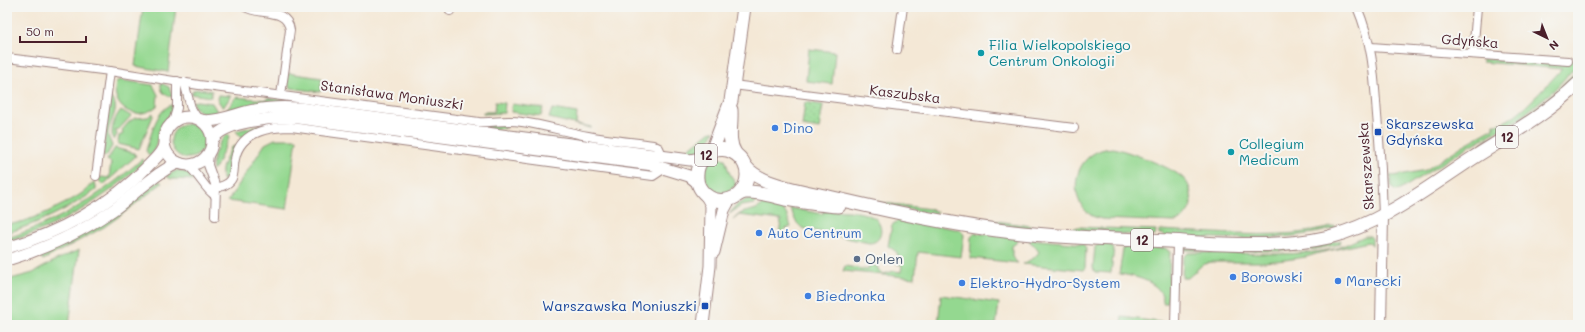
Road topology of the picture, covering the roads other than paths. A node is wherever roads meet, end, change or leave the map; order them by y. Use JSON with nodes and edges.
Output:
{"nodes":[{"id":1,"x":245,"y":7,"type":"edge"},
{"id":2,"x":744,"y":7,"type":"edge"},
{"id":3,"x":903,"y":7,"type":"edge"},
{"id":4,"x":1357,"y":7,"type":"edge"},
{"id":5,"x":1477,"y":7,"type":"edge"},
{"id":6,"x":1371,"y":47,"type":"junction"},
{"id":7,"x":897,"y":50,"type":"dead end"},
{"id":8,"x":1473,"y":54,"type":"junction"},
{"id":9,"x":7,"y":58,"type":"edge"},
{"id":10,"x":1568,"y":61,"type":"dead end"},
{"id":11,"x":105,"y":70,"type":"junction"},
{"id":12,"x":180,"y":82,"type":"junction"},
{"id":13,"x":1578,"y":84,"type":"edge"},
{"id":14,"x":733,"y":85,"type":"junction"},
{"id":15,"x":281,"y":95,"type":"junction"},
{"id":16,"x":731,"y":101,"type":"junction"},
{"id":17,"x":199,"y":119,"type":"junction"},
{"id":18,"x":173,"y":122,"type":"junction"},
{"id":19,"x":1074,"y":128,"type":"dead end"},
{"id":20,"x":212,"y":141,"type":"junction"},
{"id":21,"x":164,"y":144,"type":"junction"},
{"id":22,"x":209,"y":153,"type":"junction"},
{"id":23,"x":735,"y":153,"type":"junction"},
{"id":24,"x":708,"y":154,"type":"junction"},
{"id":25,"x":664,"y":157,"type":"junction"},
{"id":26,"x":183,"y":164,"type":"junction"},
{"id":27,"x":746,"y":167,"type":"junction"},
{"id":28,"x":665,"y":168,"type":"junction"},
{"id":29,"x":96,"y":176,"type":"dead end"},
{"id":30,"x":702,"y":189,"type":"junction"},
{"id":31,"x":213,"y":192,"type":"junction"},
{"id":32,"x":734,"y":197,"type":"junction"},
{"id":33,"x":872,"y":207,"type":"junction"},
{"id":34,"x":215,"y":216,"type":"dead end"},
{"id":35,"x":1383,"y":216,"type":"junction"},
{"id":36,"x":1177,"y":242,"type":"junction"},
{"id":37,"x":7,"y":248,"type":"edge"},
{"id":38,"x":7,"y":260,"type":"edge"},
{"id":39,"x":710,"y":266,"type":"junction"},
{"id":40,"x":703,"y":325,"type":"edge"},
{"id":41,"x":1175,"y":325,"type":"edge"},
{"id":42,"x":1381,"y":325,"type":"edge"}],
"edges":[{"from":1,"to":15,"type":"street"},
{"from":2,"to":14,"type":"main road"},
{"from":3,"to":7,"type":"street"},
{"from":4,"to":6,"type":"street","name":"Skarszewska"},
{"from":5,"to":8,"type":"street"},
{"from":6,"to":8,"type":"street","name":"Gdyńska"},
{"from":6,"to":35,"type":"street","name":"Skarszewska"},
{"from":8,"to":10,"type":"street","name":"Gdyńska"},
{"from":9,"to":11,"type":"street","name":"Stanisława Moniuszki"},
{"from":11,"to":12,"type":"street","name":"Stanisława Moniuszki"},
{"from":11,"to":29,"type":"street"},
{"from":12,"to":15,"type":"street","name":"Stanisława Moniuszki"},
{"from":12,"to":17,"type":"street"},
{"from":12,"to":18,"type":"street"},
{"from":13,"to":35,"type":"main road","number":"12"},
{"from":14,"to":16,"type":"main road"},
{"from":14,"to":19,"type":"street","name":"Kaszubska"},
{"from":15,"to":25,"type":"street","name":"Stanisława Moniuszki"},
{"from":16,"to":23,"type":"main road"},
{"from":16,"to":24,"type":"main road"},
{"from":17,"to":18,"type":"main road"},
{"from":17,"to":20,"type":"main road"},
{"from":17,"to":25,"type":"main road","name":"Stanisława Moniuszki"},
{"from":18,"to":21,"type":"main road"},
{"from":20,"to":22,"type":"main road"},
{"from":20,"to":28,"type":"main road"},
{"from":21,"to":26,"type":"main road"},
{"from":21,"to":37,"type":"main road"},
{"from":22,"to":26,"type":"main road"},
{"from":22,"to":31,"type":"street"},
{"from":23,"to":24,"type":"main road","number":"12"},
{"from":23,"to":27,"type":"main road","number":"12"},
{"from":24,"to":25,"type":"main road","name":"Stanisława Moniuszki"},
{"from":24,"to":30,"type":"main road","number":"12"},
{"from":26,"to":31,"type":"street"},
{"from":26,"to":38,"type":"main road"},
{"from":27,"to":32,"type":"main road"},
{"from":27,"to":33,"type":"main road","number":"12"},
{"from":28,"to":30,"type":"main road"},
{"from":28,"to":31,"type":"street"},
{"from":30,"to":32,"type":"main road","number":"12"},
{"from":30,"to":39,"type":"main road"},
{"from":31,"to":34,"type":"street"},
{"from":32,"to":33,"type":"main road","number":"12"},
{"from":32,"to":39,"type":"main road"},
{"from":33,"to":36,"type":"main road","number":"12"},
{"from":35,"to":36,"type":"main road","number":"12"},
{"from":35,"to":42,"type":"street","name":"Skarszewska"},
{"from":36,"to":41,"type":"street"},
{"from":39,"to":40,"type":"main road"}]}
